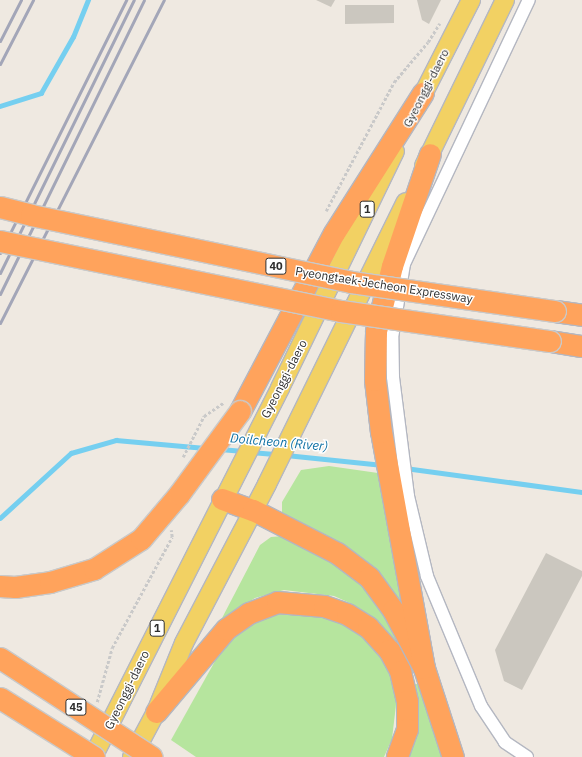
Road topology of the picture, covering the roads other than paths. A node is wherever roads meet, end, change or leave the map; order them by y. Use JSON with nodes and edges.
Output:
{"nodes":[{"id":1,"x":470,"y":0,"type":"edge"},
{"id":2,"x":505,"y":0,"type":"edge"},
{"id":3,"x":529,"y":0,"type":"edge"},
{"id":4,"x":424,"y":93,"type":"junction"},
{"id":5,"x":430,"y":154,"type":"junction"},
{"id":6,"x":0,"y":207,"type":"edge"},
{"id":7,"x":0,"y":241,"type":"edge"},
{"id":8,"x":582,"y":315,"type":"edge"},
{"id":9,"x":582,"y":346,"type":"edge"},
{"id":10,"x":390,"y":430,"type":"junction"},
{"id":11,"x":400,"y":496,"type":"junction"},
{"id":12,"x":222,"y":499,"type":"junction"},
{"id":13,"x":253,"y":510,"type":"junction"},
{"id":14,"x":0,"y":586,"type":"edge"},
{"id":15,"x":0,"y":658,"type":"edge"},
{"id":16,"x":424,"y":668,"type":"junction"},
{"id":17,"x":0,"y":698,"type":"edge"},
{"id":18,"x":156,"y":712,"type":"junction"},
{"id":19,"x":94,"y":757,"type":"edge"},
{"id":20,"x":132,"y":757,"type":"edge"},
{"id":21,"x":152,"y":757,"type":"edge"},
{"id":22,"x":397,"y":757,"type":"edge"},
{"id":23,"x":453,"y":757,"type":"edge"},
{"id":24,"x":527,"y":757,"type":"edge"}],
"edges":[{"from":1,"to":4,"type":"main road","name":"Gyeonggi-daero","number":"1"},
{"from":2,"to":5,"type":"main road"},
{"from":3,"to":10,"type":"street"},
{"from":4,"to":12,"type":"main road","name":"Gyeonggi-daero","number":"1"},
{"from":4,"to":14,"type":"highway","bridge":true},
{"from":5,"to":10,"type":"highway"},
{"from":5,"to":13,"type":"main road"},
{"from":6,"to":8,"type":"highway","name":"Pyeongtaek-Jecheon Expressway","number":"40","bridge":true},
{"from":7,"to":9,"type":"highway","bridge":true},
{"from":10,"to":11,"type":"highway"},
{"from":11,"to":16,"type":"highway"},
{"from":11,"to":24,"type":"street"},
{"from":12,"to":13,"type":"highway"},
{"from":12,"to":19,"type":"main road","name":"Gyeonggi-daero","number":"1"},
{"from":13,"to":16,"type":"highway"},
{"from":13,"to":18,"type":"main road"},
{"from":15,"to":21,"type":"highway","number":"45","bridge":true},
{"from":16,"to":23,"type":"highway"},
{"from":17,"to":19,"type":"highway","bridge":true},
{"from":18,"to":20,"type":"main road"},
{"from":18,"to":22,"type":"highway"}]}
